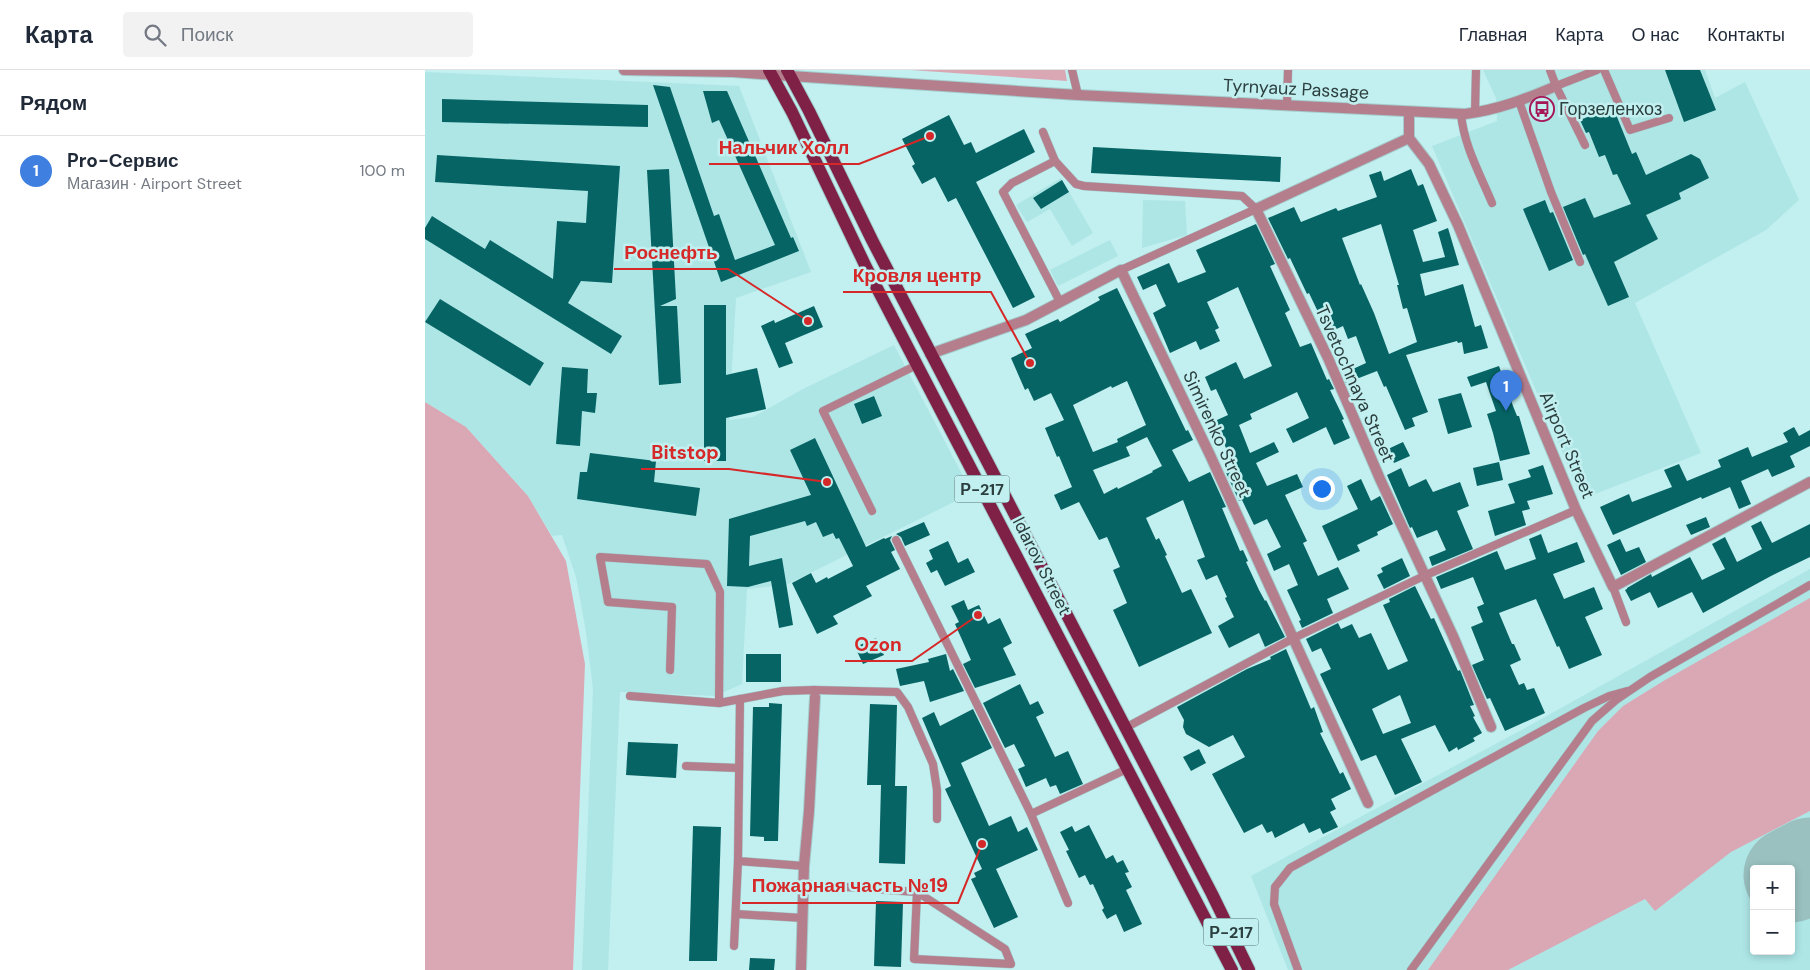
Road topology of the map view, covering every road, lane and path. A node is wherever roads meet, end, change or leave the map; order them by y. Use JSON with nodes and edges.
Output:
{"nodes":[{"id":1,"x":625,"y":70,"type":"edge"},
{"id":2,"x":1072,"y":70,"type":"edge"},
{"id":3,"x":1288,"y":70,"type":"edge"},
{"id":4,"x":1476,"y":70,"type":"edge"},
{"id":5,"x":1550,"y":70,"type":"edge"},
{"id":6,"x":1572,"y":70,"type":"edge"},
{"id":7,"x":1597,"y":70,"type":"edge"},
{"id":8,"x":1604,"y":70,"type":"edge"},
{"id":9,"x":770,"y":72,"type":"edge"},
{"id":10,"x":789,"y":73,"type":"edge"},
{"id":11,"x":1576,"y":78,"type":"junction"},
{"id":12,"x":1556,"y":86,"type":"junction"},
{"id":13,"x":1078,"y":95,"type":"junction"},
{"id":14,"x":1519,"y":101,"type":"junction"},
{"id":15,"x":1287,"y":104,"type":"junction"},
{"id":16,"x":1409,"y":112,"type":"junction"},
{"id":17,"x":1475,"y":113,"type":"junction"},
{"id":18,"x":1461,"y":114,"type":"junction"},
{"id":19,"x":1669,"y":118,"type":"dead end"},
{"id":20,"x":1043,"y":132,"type":"dead end"},
{"id":21,"x":1409,"y":138,"type":"junction"},
{"id":22,"x":1585,"y":145,"type":"dead end"},
{"id":23,"x":1055,"y":161,"type":"junction"},
{"id":24,"x":1492,"y":203,"type":"dead end"},
{"id":25,"x":1256,"y":209,"type":"junction"},
{"id":26,"x":1580,"y":262,"type":"dead end"},
{"id":27,"x":1121,"y":270,"type":"junction"},
{"id":28,"x":1060,"y":302,"type":"junction"},
{"id":29,"x":930,"y":354,"type":"junction"},
{"id":30,"x":917,"y":365,"type":"junction"},
{"id":31,"x":1810,"y":482,"type":"edge"},
{"id":32,"x":1577,"y":510,"type":"junction"},
{"id":33,"x":872,"y":511,"type":"dead end"},
{"id":34,"x":896,"y":540,"type":"dead end"},
{"id":35,"x":1426,"y":575,"type":"junction"},
{"id":36,"x":1810,"y":585,"type":"edge"},
{"id":37,"x":1613,"y":587,"type":"junction"},
{"id":38,"x":1626,"y":622,"type":"dead end"},
{"id":39,"x":1294,"y":638,"type":"junction"},
{"id":40,"x":669,"y":670,"type":"dead end"},
{"id":41,"x":1629,"y":691,"type":"junction"},
{"id":42,"x":814,"y":694,"type":"junction"},
{"id":43,"x":630,"y":696,"type":"dead end"},
{"id":44,"x":740,"y":699,"type":"junction"},
{"id":45,"x":719,"y":703,"type":"junction"},
{"id":46,"x":1491,"y":727,"type":"dead end"},
{"id":47,"x":1125,"y":728,"type":"junction"},
{"id":48,"x":686,"y":766,"type":"dead end"},
{"id":49,"x":739,"y":768,"type":"junction"},
{"id":50,"x":1127,"y":769,"type":"junction"},
{"id":51,"x":1369,"y":803,"type":"dead end"},
{"id":52,"x":1031,"y":814,"type":"junction"},
{"id":53,"x":937,"y":819,"type":"dead end"},
{"id":54,"x":738,"y":862,"type":"junction"},
{"id":55,"x":804,"y":866,"type":"junction"},
{"id":56,"x":804,"y":884,"type":"junction"},
{"id":57,"x":917,"y":892,"type":"junction"},
{"id":58,"x":1068,"y":903,"type":"dead end"},
{"id":59,"x":735,"y":914,"type":"junction"},
{"id":60,"x":803,"y":918,"type":"junction"},
{"id":61,"x":734,"y":946,"type":"dead end"},
{"id":62,"x":801,"y":970,"type":"edge"},
{"id":63,"x":1232,"y":970,"type":"edge"},
{"id":64,"x":1249,"y":970,"type":"edge"},
{"id":65,"x":1299,"y":970,"type":"edge"},
{"id":66,"x":1411,"y":970,"type":"edge"}],
"edges":[{"from":1,"to":9,"type":"street","name":"Tyrnyauz Passage"},
{"from":2,"to":13,"type":"lane"},
{"from":3,"to":15,"type":"lane"},
{"from":4,"to":17,"type":"lane"},
{"from":5,"to":12,"type":"lane"},
{"from":6,"to":11,"type":"lane"},
{"from":7,"to":11,"type":"lane"},
{"from":8,"to":19,"type":"lane"},
{"from":9,"to":10,"type":"street","name":"Tyrnyauz Passage"},
{"from":9,"to":30,"type":"main road","name":"Idarov Street","number":"Р-217"},
{"from":10,"to":13,"type":"street","name":"Tyrnyauz Passage"},
{"from":10,"to":29,"type":"main road","name":"Idarov Street","number":"Р-217"},
{"from":11,"to":12,"type":"lane"},
{"from":12,"to":14,"type":"street","name":"Tyrnyauz Passage"},
{"from":12,"to":22,"type":"lane"},
{"from":13,"to":15,"type":"street","name":"Tyrnyauz Passage"},
{"from":14,"to":17,"type":"street","name":"Tyrnyauz Passage"},
{"from":14,"to":26,"type":"lane"},
{"from":15,"to":16,"type":"street","name":"Tyrnyauz Passage"},
{"from":16,"to":18,"type":"street","name":"Tyrnyauz Passage"},
{"from":16,"to":21,"type":"street"},
{"from":17,"to":18,"type":"street","name":"Tyrnyauz Passage"},
{"from":18,"to":24,"type":"lane"},
{"from":20,"to":23,"type":"lane"},
{"from":21,"to":25,"type":"street"},
{"from":21,"to":32,"type":"street","name":"Airport Street"},
{"from":23,"to":25,"type":"lane"},
{"from":23,"to":28,"type":"lane"},
{"from":25,"to":27,"type":"lane"},
{"from":25,"to":35,"type":"street","name":"Tsvetochnaya Street"},
{"from":27,"to":28,"type":"street"},
{"from":27,"to":39,"type":"street","name":"Simirenko Street"},
{"from":28,"to":29,"type":"street"},
{"from":29,"to":47,"type":"main road","name":"Idarov Street","number":"Р-217"},
{"from":30,"to":33,"type":"lane"},
{"from":30,"to":50,"type":"main road","name":"Idarov Street","number":"Р-217"},
{"from":31,"to":37,"type":"street"},
{"from":32,"to":35,"type":"lane"},
{"from":32,"to":37,"type":"street","name":"Airport Street"},
{"from":34,"to":52,"type":"lane"},
{"from":35,"to":39,"type":"lane"},
{"from":35,"to":46,"type":"street","name":"Tsvetochnaya Street"},
{"from":36,"to":41,"type":"lane"},
{"from":37,"to":38,"type":"lane"},
{"from":39,"to":47,"type":"lane"},
{"from":39,"to":51,"type":"street","name":"Simirenko Street"},
{"from":40,"to":45,"type":"lane"},
{"from":41,"to":65,"type":"lane"},
{"from":41,"to":66,"type":"lane"},
{"from":42,"to":44,"type":"lane"},
{"from":42,"to":53,"type":"lane"},
{"from":42,"to":55,"type":"street"},
{"from":43,"to":45,"type":"lane"},
{"from":44,"to":45,"type":"lane"},
{"from":44,"to":49,"type":"lane"},
{"from":47,"to":64,"type":"main road","name":"Idarov Street","number":"Р-217"},
{"from":48,"to":49,"type":"lane"},
{"from":49,"to":54,"type":"lane"},
{"from":50,"to":52,"type":"lane"},
{"from":50,"to":63,"type":"main road","name":"Idarov Street","number":"Р-217"},
{"from":52,"to":58,"type":"lane"},
{"from":54,"to":55,"type":"lane"},
{"from":54,"to":59,"type":"lane"},
{"from":55,"to":56,"type":"street"},
{"from":56,"to":57,"type":"lane"},
{"from":56,"to":60,"type":"street"},
{"from":57,"to":57,"type":"lane"},
{"from":59,"to":60,"type":"lane"},
{"from":59,"to":61,"type":"lane"},
{"from":60,"to":62,"type":"street"}]}
